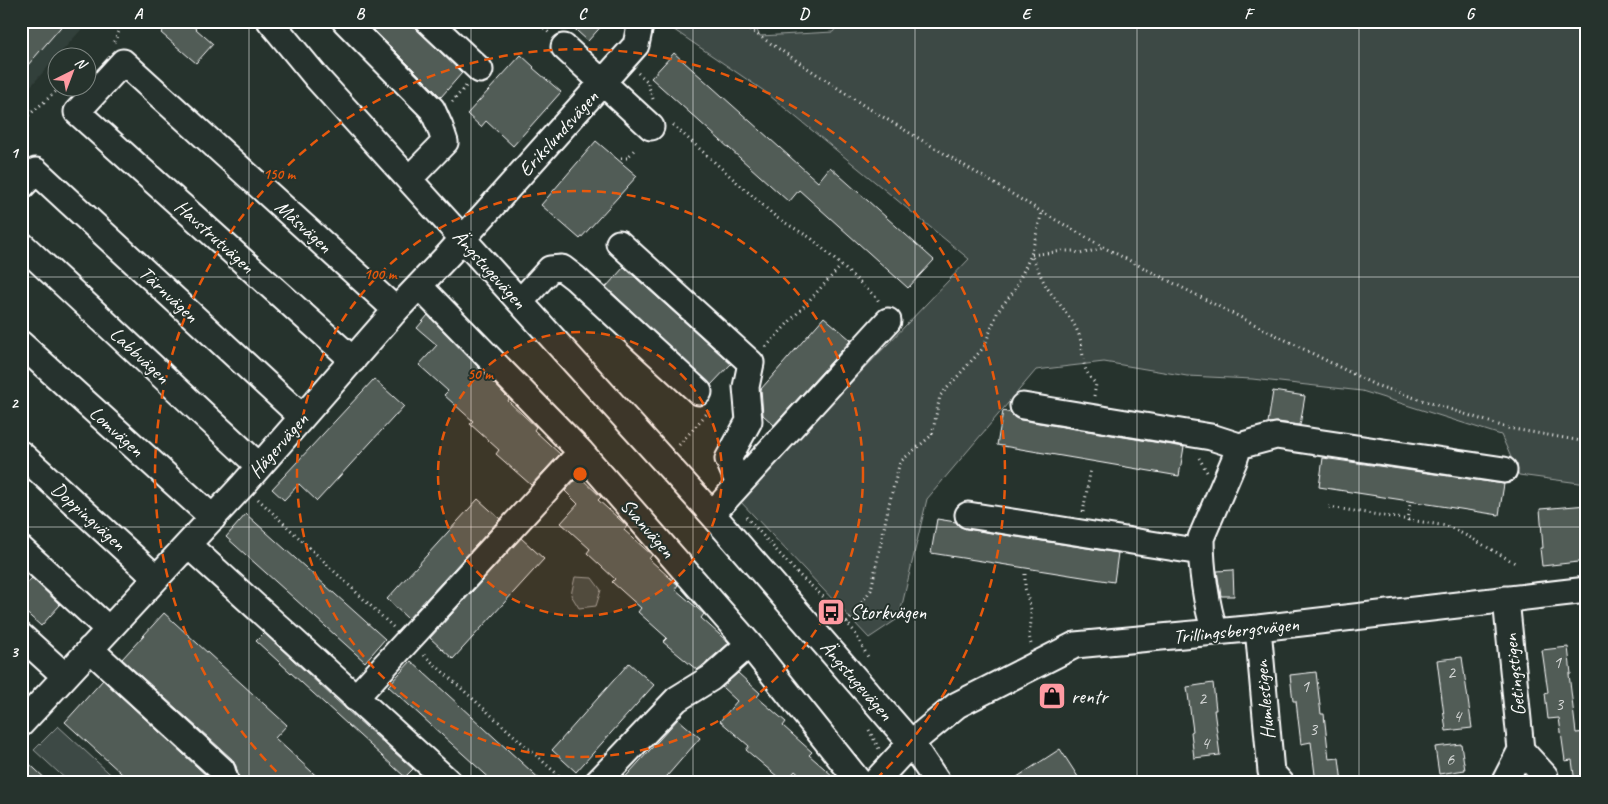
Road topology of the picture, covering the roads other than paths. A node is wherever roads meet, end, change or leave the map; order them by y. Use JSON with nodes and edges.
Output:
{"nodes":[{"id":1,"x":270,"y":21,"type":"edge"},
{"id":2,"x":345,"y":21,"type":"edge"},
{"id":3,"x":428,"y":21,"type":"edge"},
{"id":4,"x":641,"y":21,"type":"edge"},
{"id":5,"x":564,"y":47,"type":"dead end"},
{"id":6,"x":480,"y":70,"type":"dead end"},
{"id":7,"x":603,"y":82,"type":"junction"},
{"id":8,"x":77,"y":112,"type":"joint"},
{"id":9,"x":658,"y":117,"type":"road end"},
{"id":10,"x":29,"y":179,"type":"edge"},
{"id":11,"x":409,"y":179,"type":"junction"},
{"id":12,"x":463,"y":239,"type":"junction"},
{"id":13,"x":619,"y":243,"type":"dead end"},
{"id":14,"x":21,"y":244,"type":"edge"},
{"id":15,"x":419,"y":286,"type":"junction"},
{"id":16,"x":520,"y":302,"type":"junction"},
{"id":17,"x":396,"y":310,"type":"junction"},
{"id":18,"x":888,"y":321,"type":"road end"},
{"id":19,"x":21,"y":344,"type":"edge"},
{"id":20,"x":353,"y":360,"type":"junction"},
{"id":21,"x":699,"y":392,"type":"dead end"},
{"id":22,"x":1023,"y":406,"type":"dead end"},
{"id":23,"x":302,"y":417,"type":"junction"},
{"id":24,"x":1239,"y":446,"type":"junction"},
{"id":25,"x":581,"y":452,"type":"junction"},
{"id":26,"x":21,"y":454,"type":"edge"},
{"id":27,"x":259,"y":466,"type":"junction"},
{"id":28,"x":1504,"y":470,"type":"dead end"},
{"id":29,"x":739,"y":484,"type":"junction"},
{"id":30,"x":712,"y":514,"type":"junction"},
{"id":31,"x":968,"y":515,"type":"dead end"},
{"id":32,"x":213,"y":518,"type":"junction"},
{"id":33,"x":188,"y":545,"type":"junction"},
{"id":34,"x":21,"y":549,"type":"edge"},
{"id":35,"x":1201,"y":552,"type":"junction"},
{"id":36,"x":156,"y":578,"type":"junction"},
{"id":37,"x":1587,"y":590,"type":"edge"},
{"id":38,"x":1506,"y":599,"type":"junction"},
{"id":39,"x":1258,"y":628,"type":"junction"},
{"id":40,"x":108,"y":630,"type":"junction"},
{"id":41,"x":1215,"y":632,"type":"junction"},
{"id":42,"x":21,"y":636,"type":"edge"},
{"id":43,"x":749,"y":644,"type":"junction"},
{"id":44,"x":90,"y":649,"type":"junction"},
{"id":45,"x":65,"y":676,"type":"junction"},
{"id":46,"x":355,"y":698,"type":"junction"},
{"id":47,"x":21,"y":724,"type":"edge"},
{"id":48,"x":911,"y":743,"type":"junction"},
{"id":49,"x":1521,"y":750,"type":"junction"},
{"id":50,"x":1272,"y":779,"type":"edge"},
{"id":51,"x":226,"y":783,"type":"edge"},
{"id":52,"x":450,"y":783,"type":"edge"},
{"id":53,"x":597,"y":783,"type":"edge"},
{"id":54,"x":860,"y":783,"type":"edge"},
{"id":55,"x":874,"y":783,"type":"edge"},
{"id":56,"x":938,"y":783,"type":"edge"},
{"id":57,"x":1504,"y":783,"type":"edge"},
{"id":58,"x":1546,"y":783,"type":"edge"}],
"edges":[{"from":1,"to":11,"type":"street","name":"Ängstugevägen"},
{"from":2,"to":11,"type":"street"},
{"from":3,"to":6,"type":"street"},
{"from":4,"to":7,"type":"street","name":"Erikslundsvägen"},
{"from":5,"to":7,"type":"street"},
{"from":7,"to":9,"type":"street"},
{"from":7,"to":12,"type":"street","name":"Erikslundsvägen"},
{"from":8,"to":17,"type":"street","name":"Måsvägen"},
{"from":8,"to":20,"type":"street","name":"Havstrutvägen"},
{"from":10,"to":23,"type":"street","name":"Tärnvägen"},
{"from":11,"to":12,"type":"street","name":"Ängstugevägen"},
{"from":12,"to":15,"type":"street","name":"Hägervägen"},
{"from":12,"to":16,"type":"street","name":"Ängstugevägen"},
{"from":13,"to":29,"type":"street"},
{"from":14,"to":27,"type":"street","name":"Labbvägen"},
{"from":15,"to":17,"type":"street","name":"Hägervägen"},
{"from":15,"to":25,"type":"street","name":"Svanvägen"},
{"from":16,"to":21,"type":"street"},
{"from":16,"to":30,"type":"street","name":"Ängstugevägen"},
{"from":17,"to":20,"type":"street","name":"Hägervägen"},
{"from":18,"to":29,"type":"street"},
{"from":19,"to":32,"type":"street","name":"Lomvägen"},
{"from":20,"to":23,"type":"street","name":"Hägervägen"},
{"from":22,"to":24,"type":"street"},
{"from":23,"to":27,"type":"street","name":"Hägervägen"},
{"from":24,"to":28,"type":"street"},
{"from":24,"to":35,"type":"street"},
{"from":25,"to":43,"type":"street","name":"Svanvägen"},
{"from":25,"to":46,"type":"street"},
{"from":26,"to":36,"type":"street","name":"Doppingvägen"},
{"from":27,"to":32,"type":"street","name":"Hägervägen"},
{"from":29,"to":30,"type":"street"},
{"from":30,"to":48,"type":"street","name":"Ängstugevägen"},
{"from":31,"to":35,"type":"street"},
{"from":32,"to":33,"type":"street","name":"Hägervägen"},
{"from":33,"to":36,"type":"street","name":"Hägervägen"},
{"from":33,"to":46,"type":"street"},
{"from":34,"to":40,"type":"street"},
{"from":35,"to":41,"type":"street"},
{"from":36,"to":40,"type":"street","name":"Hägervägen"},
{"from":37,"to":38,"type":"street","name":"Trillingsbergsvägen"},
{"from":38,"to":39,"type":"street","name":"Trillingsbergsvägen"},
{"from":38,"to":49,"type":"street","name":"Getingstigen"},
{"from":39,"to":41,"type":"street","name":"Trillingsbergsvägen"},
{"from":39,"to":50,"type":"street","name":"Humlestigen"},
{"from":40,"to":44,"type":"street","name":"Hägervägen"},
{"from":41,"to":48,"type":"street","name":"Trillingsbergsvägen"},
{"from":42,"to":45,"type":"street"},
{"from":43,"to":53,"type":"street"},
{"from":43,"to":54,"type":"street","name":"Svanvägen"},
{"from":44,"to":45,"type":"street","name":"Hägervägen"},
{"from":44,"to":51,"type":"street"},
{"from":45,"to":47,"type":"street","name":"Hägervägen"},
{"from":46,"to":52,"type":"street"},
{"from":48,"to":55,"type":"street"},
{"from":48,"to":56,"type":"street","name":"Ängstugevägen"},
{"from":49,"to":57,"type":"street"},
{"from":49,"to":58,"type":"street"}]}
